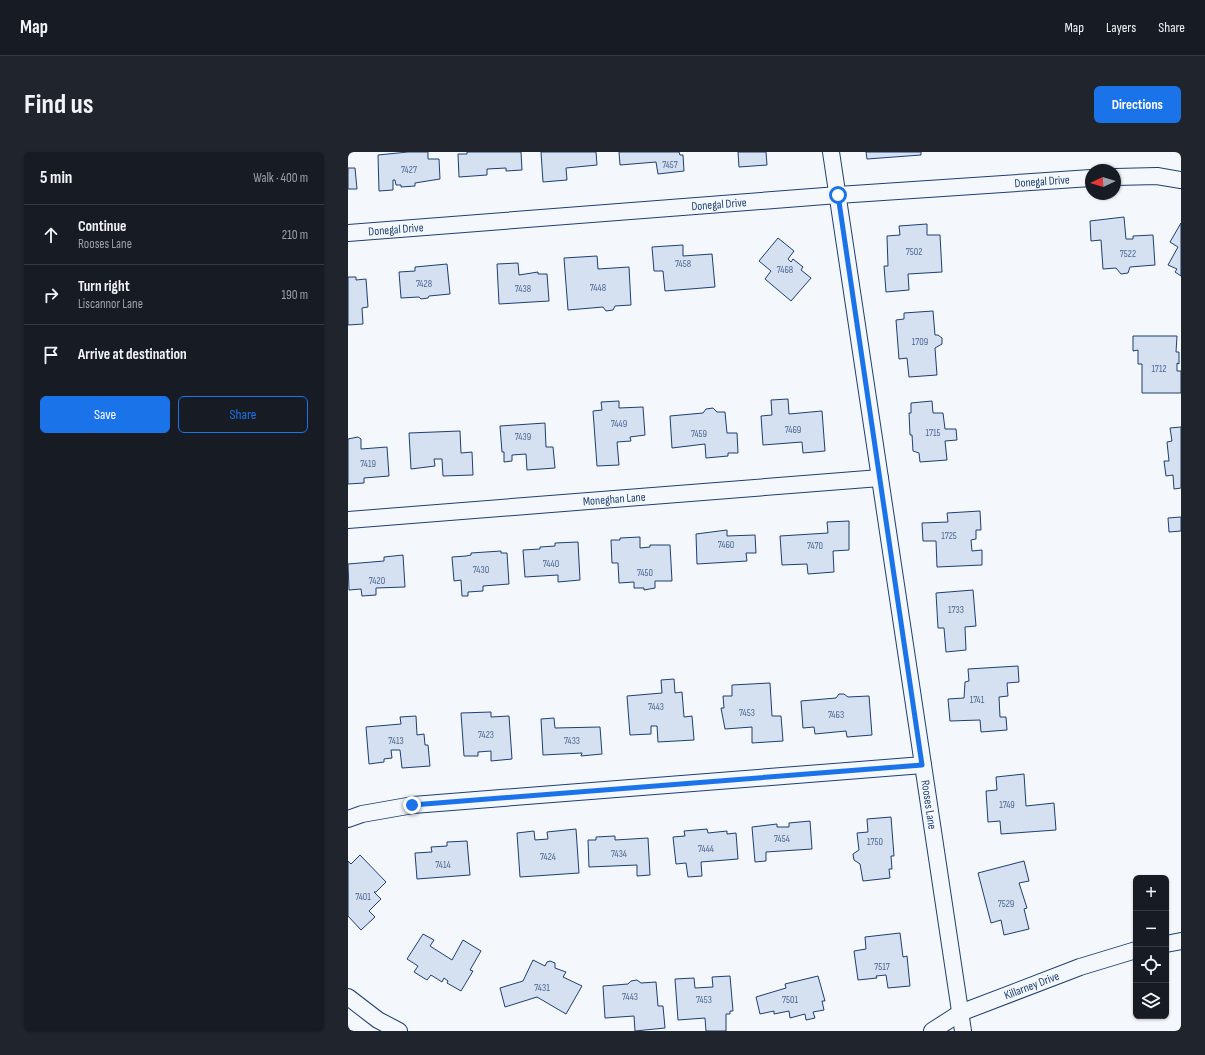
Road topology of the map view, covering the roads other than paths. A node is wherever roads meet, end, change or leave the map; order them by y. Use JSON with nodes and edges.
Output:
{"nodes":[{"id":1,"x":831,"y":152,"type":"edge"},
{"id":2,"x":1121,"y":177,"type":"edge"},
{"id":3,"x":1085,"y":178,"type":"edge"},
{"id":4,"x":1181,"y":180,"type":"edge"},
{"id":5,"x":838,"y":195,"type":"junction"},
{"id":6,"x":348,"y":233,"type":"edge"},
{"id":7,"x":880,"y":478,"type":"junction"},
{"id":8,"x":348,"y":520,"type":"edge"},
{"id":9,"x":922,"y":765,"type":"junction"},
{"id":10,"x":348,"y":819,"type":"edge"},
{"id":11,"x":1181,"y":941,"type":"edge"},
{"id":12,"x":1169,"y":943,"type":"edge"},
{"id":13,"x":1133,"y":951,"type":"edge"},
{"id":14,"x":348,"y":997,"type":"edge"},
{"id":15,"x":960,"y":1013,"type":"junction"},
{"id":16,"x":399,"y":1031,"type":"edge"},
{"id":17,"x":932,"y":1031,"type":"edge"},
{"id":18,"x":963,"y":1031,"type":"edge"}],
"edges":[{"from":1,"to":5,"type":"street","name":"Rooses Lane"},
{"from":2,"to":4,"type":"street"},
{"from":3,"to":5,"type":"street","name":"Donegal Drive"},
{"from":5,"to":6,"type":"street","name":"Donegal Drive"},
{"from":5,"to":7,"type":"street","name":"Rooses Lane"},
{"from":7,"to":8,"type":"street","name":"Moneghan Lane"},
{"from":7,"to":9,"type":"street","name":"Rooses Lane"},
{"from":9,"to":10,"type":"street"},
{"from":9,"to":15,"type":"street","name":"Rooses Lane"},
{"from":11,"to":12,"type":"street"},
{"from":13,"to":15,"type":"street","name":"Killarney Drive"},
{"from":14,"to":16,"type":"street"},
{"from":15,"to":17,"type":"street","name":"Killarney Drive"},
{"from":15,"to":18,"type":"street","name":"Rooses Lane"}]}
